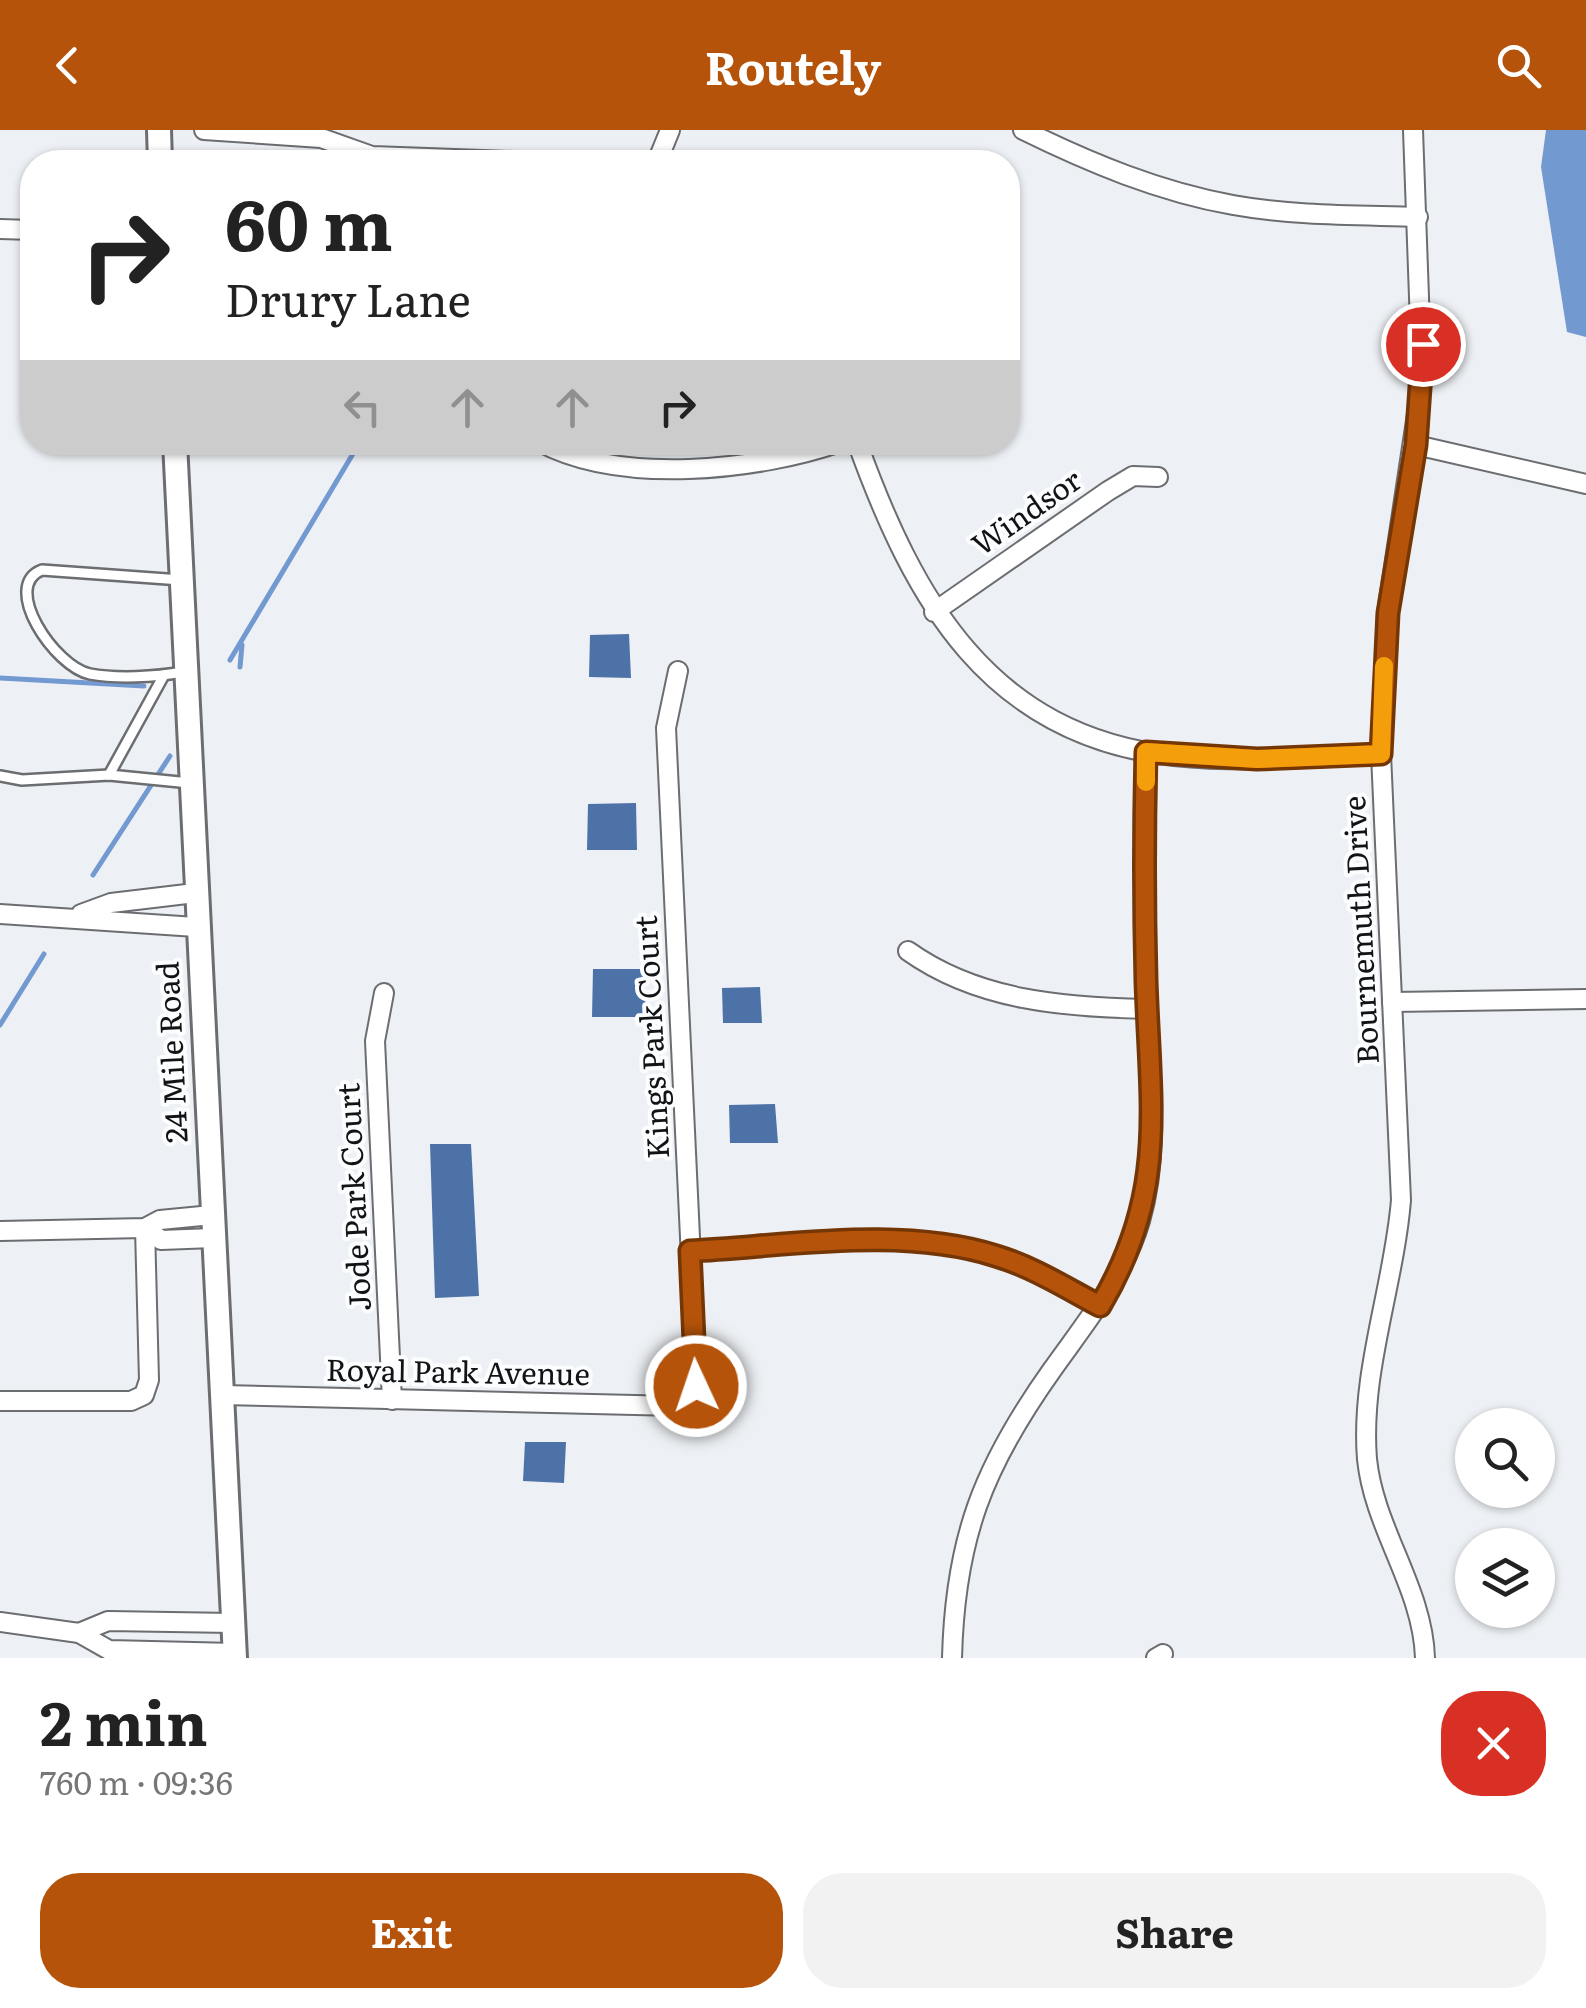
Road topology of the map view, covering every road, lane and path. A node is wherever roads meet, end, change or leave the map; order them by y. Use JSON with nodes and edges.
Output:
{"nodes":[{"id":1,"x":204,"y":130,"type":"edge"},
{"id":2,"x":1023,"y":130,"type":"edge"},
{"id":3,"x":1413,"y":130,"type":"edge"},
{"id":4,"x":355,"y":150,"type":"edge"},
{"id":5,"x":1418,"y":217,"type":"junction"},
{"id":6,"x":1416,"y":445,"type":"junction"},
{"id":7,"x":175,"y":455,"type":"edge"},
{"id":8,"x":570,"y":455,"type":"edge"},
{"id":9,"x":789,"y":455,"type":"edge"},
{"id":10,"x":862,"y":455,"type":"edge"},
{"id":11,"x":1158,"y":477,"type":"dead end"},
{"id":12,"x":1586,"y":484,"type":"edge"},
{"id":13,"x":182,"y":580,"type":"junction"},
{"id":14,"x":15,"y":594,"type":"dead end"},
{"id":15,"x":934,"y":612,"type":"junction"},
{"id":16,"x":20,"y":624,"type":"dead end"},
{"id":17,"x":678,"y":670,"type":"dead end"},
{"id":18,"x":175,"y":673,"type":"junction"},
{"id":19,"x":1146,"y":752,"type":"junction"},
{"id":20,"x":1381,"y":754,"type":"junction"},
{"id":21,"x":109,"y":775,"type":"junction"},
{"id":22,"x":0,"y":776,"type":"edge"},
{"id":23,"x":190,"y":783,"type":"junction"},
{"id":24,"x":195,"y":893,"type":"junction"},
{"id":25,"x":0,"y":914,"type":"edge"},
{"id":26,"x":76,"y":916,"type":"junction"},
{"id":27,"x":196,"y":927,"type":"junction"},
{"id":28,"x":908,"y":951,"type":"dead end"},
{"id":29,"x":384,"y":993,"type":"dead end"},
{"id":30,"x":1586,"y":999,"type":"edge"},
{"id":31,"x":1392,"y":1002,"type":"junction"},
{"id":32,"x":1147,"y":1009,"type":"junction"},
{"id":33,"x":212,"y":1226,"type":"junction"},
{"id":34,"x":145,"y":1228,"type":"junction"},
{"id":35,"x":0,"y":1231,"type":"edge"},
{"id":36,"x":690,"y":1251,"type":"junction"},
{"id":37,"x":1100,"y":1306,"type":"junction"},
{"id":38,"x":222,"y":1395,"type":"junction"},
{"id":39,"x":392,"y":1400,"type":"junction"},
{"id":40,"x":691,"y":1400,"type":"joint"},
{"id":41,"x":0,"y":1401,"type":"edge"},
{"id":42,"x":0,"y":1622,"type":"edge"},
{"id":43,"x":233,"y":1623,"type":"junction"},
{"id":44,"x":79,"y":1633,"type":"junction"},
{"id":45,"x":235,"y":1656,"type":"edge"},
{"id":46,"x":952,"y":1658,"type":"edge"},
{"id":47,"x":1425,"y":1658,"type":"edge"}],
"edges":[{"from":1,"to":4,"type":"street"},
{"from":2,"to":5,"type":"street"},
{"from":3,"to":5,"type":"street","name":"Bournemuth Drive"},
{"from":5,"to":6,"type":"street","name":"Bournemuth Drive"},
{"from":6,"to":12,"type":"street"},
{"from":6,"to":20,"type":"street","name":"Bournemuth Drive"},
{"from":7,"to":13,"type":"street","name":"24 Mile Road"},
{"from":8,"to":9,"type":"street"},
{"from":10,"to":15,"type":"street"},
{"from":11,"to":15,"type":"street","name":"Windsor"},
{"from":13,"to":14,"type":"lane"},
{"from":13,"to":18,"type":"street","name":"24 Mile Road"},
{"from":15,"to":19,"type":"street"},
{"from":16,"to":18,"type":"lane"},
{"from":17,"to":36,"type":"street","name":"Kings Park Court"},
{"from":18,"to":21,"type":"lane"},
{"from":18,"to":23,"type":"street","name":"24 Mile Road"},
{"from":19,"to":20,"type":"street"},
{"from":19,"to":32,"type":"street"},
{"from":20,"to":31,"type":"street","name":"Bournemuth Drive"},
{"from":21,"to":22,"type":"lane"},
{"from":21,"to":23,"type":"lane"},
{"from":23,"to":24,"type":"street","name":"24 Mile Road"},
{"from":24,"to":26,"type":"street"},
{"from":24,"to":27,"type":"street","name":"24 Mile Road"},
{"from":25,"to":26,"type":"street"},
{"from":26,"to":27,"type":"street"},
{"from":27,"to":33,"type":"street","name":"24 Mile Road"},
{"from":28,"to":32,"type":"street"},
{"from":29,"to":39,"type":"street","name":"Jode Park Court"},
{"from":30,"to":31,"type":"street"},
{"from":31,"to":47,"type":"street","name":"Bournemuth Drive"},
{"from":32,"to":37,"type":"street"},
{"from":33,"to":34,"type":"street"},
{"from":33,"to":38,"type":"street","name":"24 Mile Road"},
{"from":34,"to":35,"type":"street"},
{"from":34,"to":41,"type":"street"},
{"from":36,"to":37,"type":"street"},
{"from":36,"to":40,"type":"street","name":"Kings Park Court"},
{"from":37,"to":46,"type":"street"},
{"from":38,"to":39,"type":"street","name":"Royal Park Avenue"},
{"from":38,"to":43,"type":"street","name":"24 Mile Road"},
{"from":39,"to":40,"type":"street","name":"Royal Park Avenue"},
{"from":42,"to":44,"type":"street"},
{"from":43,"to":44,"type":"street"},
{"from":43,"to":45,"type":"street","name":"24 Mile Road"},
{"from":44,"to":45,"type":"street"}]}
